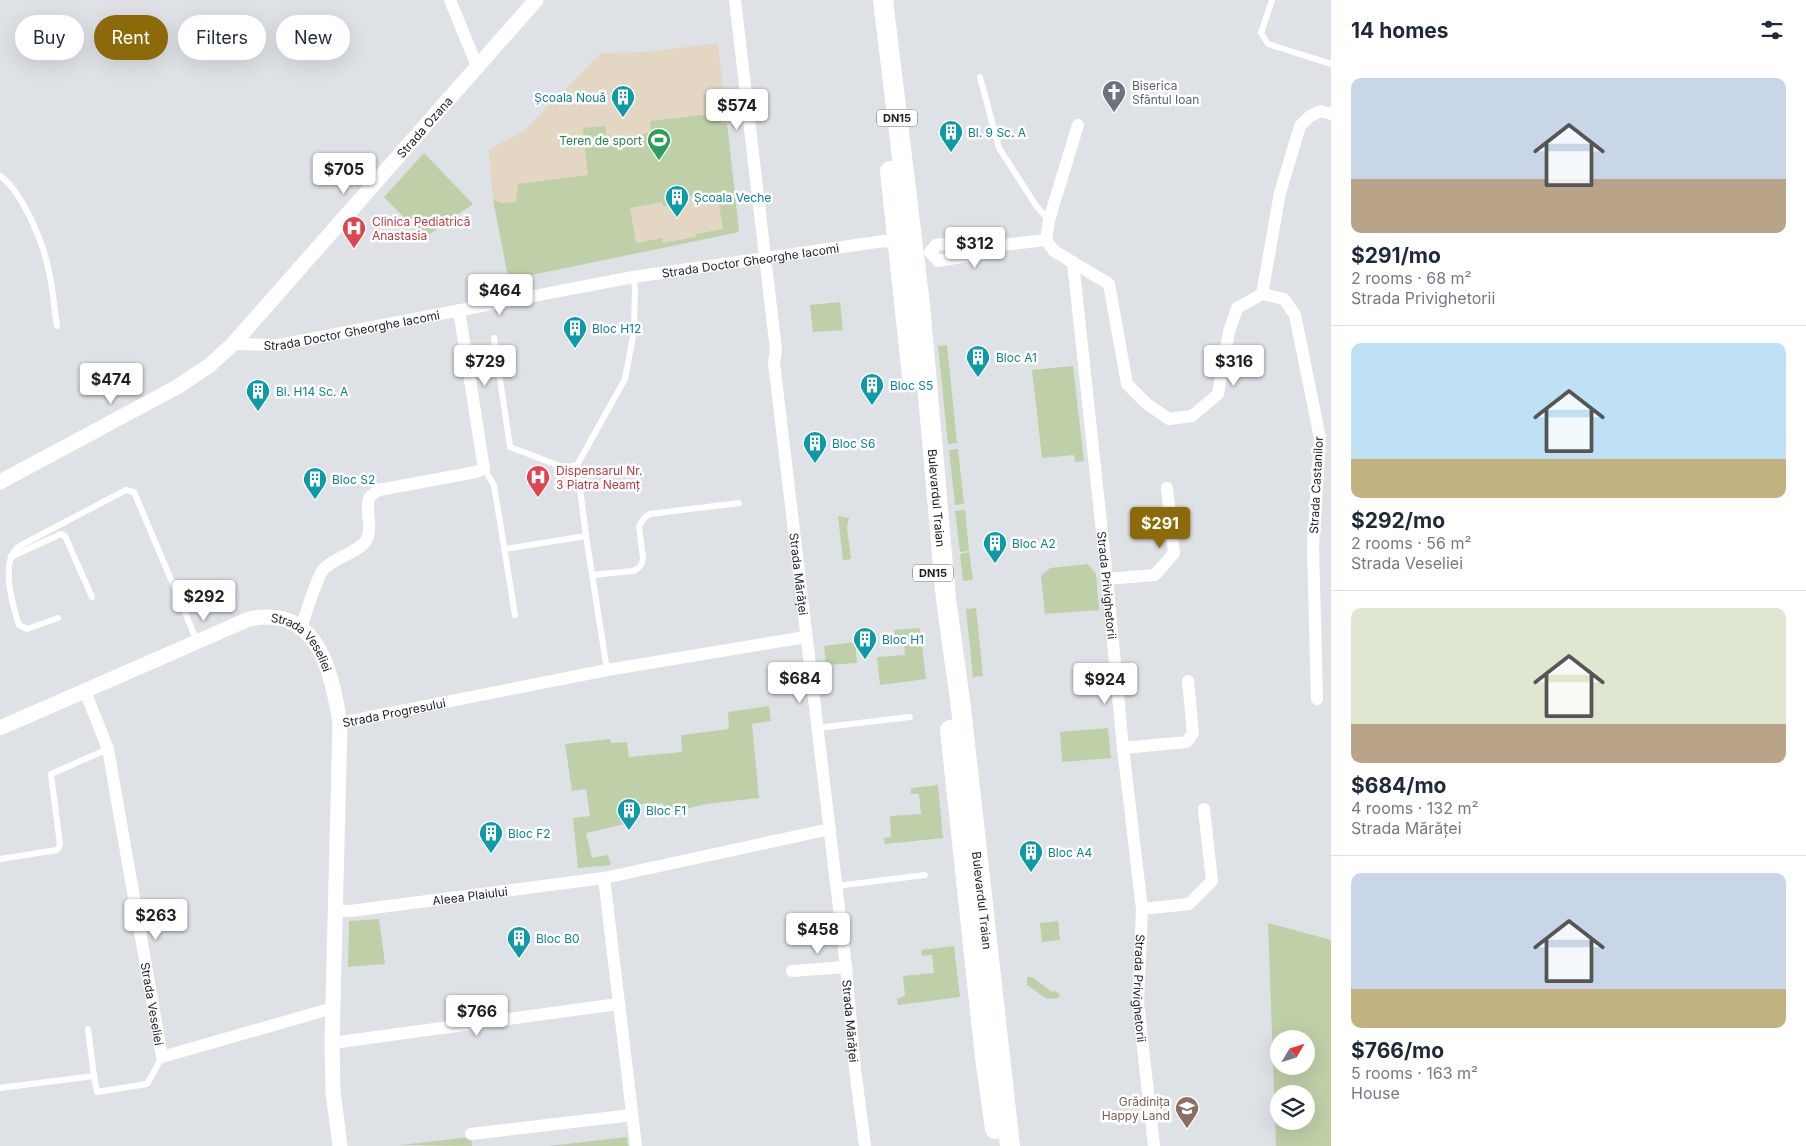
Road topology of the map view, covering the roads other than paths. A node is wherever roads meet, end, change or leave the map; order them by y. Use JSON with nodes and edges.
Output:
{"nodes":[{"id":1,"x":450,"y":0,"type":"edge"},
{"id":2,"x":536,"y":0,"type":"edge"},
{"id":3,"x":735,"y":0,"type":"edge"},
{"id":4,"x":872,"y":0,"type":"edge"},
{"id":5,"x":883,"y":0,"type":"edge"},
{"id":6,"x":1272,"y":0,"type":"edge"},
{"id":7,"x":1331,"y":64,"type":"edge"},
{"id":8,"x":477,"y":66,"type":"junction"},
{"id":9,"x":980,"y":77,"type":"dead end"},
{"id":10,"x":1331,"y":114,"type":"edge"},
{"id":11,"x":1078,"y":125,"type":"dead end"},
{"id":12,"x":0,"y":176,"type":"edge"},
{"id":13,"x":1049,"y":220,"type":"junction"},
{"id":14,"x":1046,"y":240,"type":"junction"},
{"id":15,"x":920,"y":252,"type":"junction"},
{"id":16,"x":766,"y":258,"type":"junction"},
{"id":17,"x":1073,"y":262,"type":"junction"},
{"id":18,"x":633,"y":277,"type":"junction"},
{"id":19,"x":1262,"y":294,"type":"junction"},
{"id":20,"x":459,"y":310,"type":"junction"},
{"id":21,"x":57,"y":326,"type":"dead end"},
{"id":22,"x":494,"y":338,"type":"dead end"},
{"id":23,"x":233,"y":344,"type":"junction"},
{"id":24,"x":498,"y":366,"type":"junction"},
{"id":25,"x":469,"y":370,"type":"junction"},
{"id":26,"x":577,"y":465,"type":"junction"},
{"id":27,"x":484,"y":469,"type":"junction"},
{"id":28,"x":0,"y":482,"type":"edge"},
{"id":29,"x":1167,"y":488,"type":"dead end"},
{"id":30,"x":739,"y":504,"type":"dead end"},
{"id":31,"x":586,"y":536,"type":"junction"},
{"id":32,"x":505,"y":549,"type":"junction"},
{"id":33,"x":11,"y":558,"type":"junction"},
{"id":34,"x":592,"y":575,"type":"junction"},
{"id":35,"x":1107,"y":579,"type":"junction"},
{"id":36,"x":92,"y":597,"type":"dead end"},
{"id":37,"x":515,"y":615,"type":"dead end"},
{"id":38,"x":58,"y":618,"type":"dead end"},
{"id":39,"x":301,"y":627,"type":"junction"},
{"id":40,"x":806,"y":637,"type":"junction"},
{"id":41,"x":197,"y":641,"type":"junction"},
{"id":42,"x":607,"y":670,"type":"junction"},
{"id":43,"x":1188,"y":681,"type":"dead end"},
{"id":44,"x":85,"y":692,"type":"junction"},
{"id":45,"x":1317,"y":699,"type":"dead end"},
{"id":46,"x":910,"y":717,"type":"dead end"},
{"id":47,"x":340,"y":723,"type":"junction"},
{"id":48,"x":0,"y":728,"type":"edge"},
{"id":49,"x":816,"y":728,"type":"junction"},
{"id":50,"x":1123,"y":748,"type":"junction"},
{"id":51,"x":108,"y":750,"type":"junction"},
{"id":52,"x":1204,"y":809,"type":"dead end"},
{"id":53,"x":830,"y":829,"type":"junction"},
{"id":54,"x":0,"y":859,"type":"edge"},
{"id":55,"x":925,"y":875,"type":"dead end"},
{"id":56,"x":604,"y":878,"type":"junction"},
{"id":57,"x":836,"y":886,"type":"junction"},
{"id":58,"x":1142,"y":909,"type":"junction"},
{"id":59,"x":336,"y":911,"type":"junction"},
{"id":60,"x":846,"y":967,"type":"junction"},
{"id":61,"x":792,"y":971,"type":"dead end"},
{"id":62,"x":618,"y":1004,"type":"junction"},
{"id":63,"x":333,"y":1008,"type":"junction"},
{"id":64,"x":88,"y":1029,"type":"dead end"},
{"id":65,"x":332,"y":1043,"type":"junction"},
{"id":66,"x":162,"y":1057,"type":"junction"},
{"id":67,"x":94,"y":1076,"type":"junction"},
{"id":68,"x":0,"y":1088,"type":"edge"},
{"id":69,"x":632,"y":1115,"type":"junction"},
{"id":70,"x":470,"y":1134,"type":"dead end"},
{"id":71,"x":340,"y":1146,"type":"edge"},
{"id":72,"x":636,"y":1146,"type":"edge"},
{"id":73,"x":865,"y":1146,"type":"edge"},
{"id":74,"x":998,"y":1146,"type":"edge"},
{"id":75,"x":1010,"y":1146,"type":"edge"},
{"id":76,"x":1154,"y":1146,"type":"edge"}],
"edges":[{"from":1,"to":8,"type":"street"},
{"from":2,"to":8,"type":"street","name":"Strada Ozana"},
{"from":3,"to":16,"type":"street","name":"Strada Mărăței"},
{"from":4,"to":15,"type":"main road","name":"Bulevardul Traian","number":"DN15"},
{"from":5,"to":15,"type":"main road","name":"Bulevardul Traian","number":"DN15"},
{"from":6,"to":7,"type":"lane"},
{"from":8,"to":23,"type":"street","name":"Strada Ozana"},
{"from":9,"to":13,"type":"lane"},
{"from":10,"to":19,"type":"street"},
{"from":11,"to":13,"type":"street"},
{"from":12,"to":21,"type":"lane"},
{"from":13,"to":14,"type":"street"},
{"from":14,"to":15,"type":"street"},
{"from":14,"to":17,"type":"street"},
{"from":15,"to":16,"type":"street","name":"Strada Doctor Gheorghe Iacomi"},
{"from":15,"to":74,"type":"main road","name":"Bulevardul Traian","number":"DN15"},
{"from":15,"to":75,"type":"main road","name":"Bulevardul Traian","number":"DN15"},
{"from":16,"to":18,"type":"street","name":"Strada Doctor Gheorghe Iacomi"},
{"from":16,"to":40,"type":"street","name":"Strada Mărăței"},
{"from":17,"to":19,"type":"street"},
{"from":17,"to":35,"type":"street","name":"Strada Privighetorii"},
{"from":18,"to":20,"type":"street","name":"Strada Doctor Gheorghe Iacomi"},
{"from":18,"to":26,"type":"lane"},
{"from":19,"to":45,"type":"street","name":"Strada Castanilor"},
{"from":20,"to":23,"type":"street","name":"Strada Doctor Gheorghe Iacomi"},
{"from":20,"to":25,"type":"street"},
{"from":22,"to":24,"type":"lane"},
{"from":23,"to":28,"type":"street"},
{"from":24,"to":25,"type":"lane"},
{"from":24,"to":26,"type":"lane"},
{"from":25,"to":27,"type":"street"},
{"from":26,"to":31,"type":"lane"},
{"from":27,"to":32,"type":"lane"},
{"from":27,"to":39,"type":"street"},
{"from":29,"to":35,"type":"street"},
{"from":30,"to":34,"type":"lane"},
{"from":31,"to":32,"type":"lane"},
{"from":31,"to":34,"type":"lane"},
{"from":32,"to":37,"type":"lane"},
{"from":33,"to":36,"type":"lane"},
{"from":33,"to":38,"type":"lane"},
{"from":33,"to":41,"type":"lane"},
{"from":34,"to":42,"type":"lane"},
{"from":35,"to":50,"type":"street","name":"Strada Privighetorii"},
{"from":39,"to":41,"type":"street","name":"Strada Veseliei"},
{"from":39,"to":47,"type":"street","name":"Strada Veseliei"},
{"from":40,"to":42,"type":"street","name":"Strada Progresului"},
{"from":40,"to":49,"type":"street","name":"Strada Mărăței"},
{"from":41,"to":44,"type":"street","name":"Strada Veseliei"},
{"from":42,"to":47,"type":"street","name":"Strada Progresului"},
{"from":43,"to":50,"type":"street"},
{"from":44,"to":48,"type":"street","name":"Strada Veseliei"},
{"from":44,"to":51,"type":"street","name":"Strada Veseliei"},
{"from":46,"to":49,"type":"lane"},
{"from":47,"to":59,"type":"street","name":"Strada Progresului"},
{"from":49,"to":53,"type":"street","name":"Strada Mărăței"},
{"from":50,"to":58,"type":"street","name":"Strada Privighetorii"},
{"from":51,"to":54,"type":"lane"},
{"from":51,"to":66,"type":"street","name":"Strada Veseliei"},
{"from":52,"to":58,"type":"street"},
{"from":53,"to":56,"type":"street","name":"Aleea Plaiului"},
{"from":53,"to":57,"type":"street","name":"Strada Mărăței"},
{"from":55,"to":57,"type":"lane"},
{"from":56,"to":59,"type":"street","name":"Aleea Plaiului"},
{"from":56,"to":62,"type":"street"},
{"from":57,"to":60,"type":"street","name":"Strada Mărăței"},
{"from":58,"to":76,"type":"street","name":"Strada Privighetorii"},
{"from":59,"to":63,"type":"street","name":"Strada Progresului"},
{"from":60,"to":61,"type":"street"},
{"from":60,"to":73,"type":"street","name":"Strada Mărăței"},
{"from":62,"to":65,"type":"street"},
{"from":62,"to":69,"type":"street"},
{"from":63,"to":65,"type":"street","name":"Strada Progresului"},
{"from":63,"to":66,"type":"street","name":"Strada Veseliei"},
{"from":64,"to":67,"type":"lane"},
{"from":65,"to":71,"type":"street","name":"Strada Progresului"},
{"from":66,"to":67,"type":"lane"},
{"from":67,"to":68,"type":"lane"},
{"from":69,"to":70,"type":"street"},
{"from":69,"to":72,"type":"street"}]}
